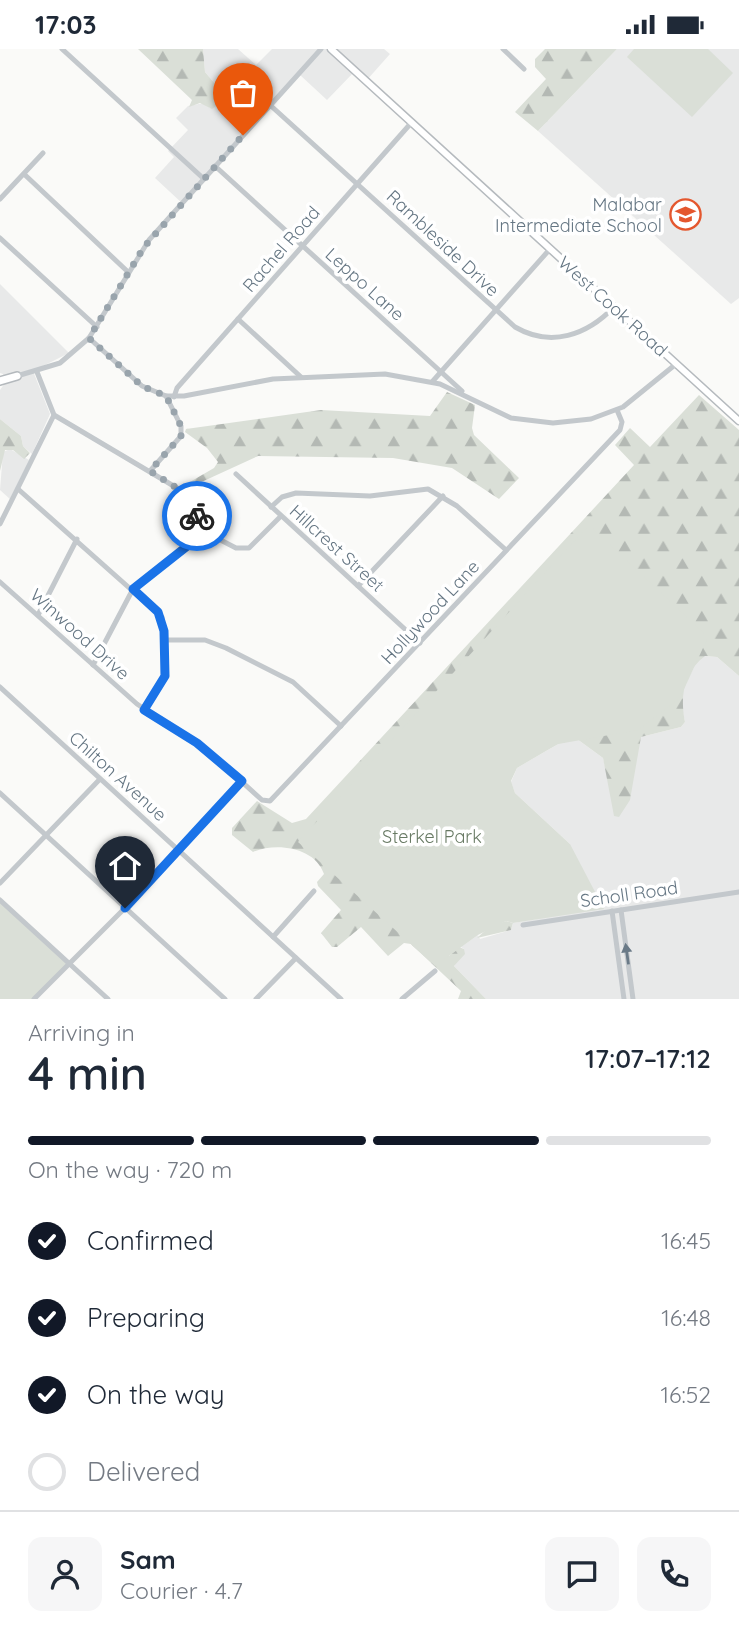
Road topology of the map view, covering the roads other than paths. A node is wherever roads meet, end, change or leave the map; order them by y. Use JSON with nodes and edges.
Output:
{"nodes":[{"id":1,"x":62,"y":49,"type":"edge"},
{"id":2,"x":321,"y":49,"type":"edge"},
{"id":3,"x":331,"y":49,"type":"edge"},
{"id":4,"x":503,"y":49,"type":"edge"},
{"id":5,"x":524,"y":69,"type":"dead end"},
{"id":6,"x":270,"y":105,"type":"junction"},
{"id":7,"x":412,"y":122,"type":"junction"},
{"id":8,"x":43,"y":153,"type":"dead end"},
{"id":9,"x":215,"y":166,"type":"junction"},
{"id":10,"x":24,"y":174,"type":"junction"},
{"id":11,"x":204,"y":179,"type":"junction"},
{"id":12,"x":357,"y":184,"type":"junction"},
{"id":13,"x":0,"y":199,"type":"edge"},
{"id":14,"x":0,"y":238,"type":"edge"},
{"id":15,"x":302,"y":245,"type":"junction"},
{"id":16,"x":550,"y":249,"type":"junction"},
{"id":17,"x":127,"y":271,"type":"junction"},
{"id":18,"x":614,"y":307,"type":"junction"},
{"id":19,"x":494,"y":310,"type":"junction"},
{"id":20,"x":238,"y":319,"type":"junction"},
{"id":21,"x":97,"y":327,"type":"junction"},
{"id":22,"x":89,"y":338,"type":"junction"},
{"id":23,"x":676,"y":364,"type":"junction"},
{"id":24,"x":440,"y":371,"type":"junction"},
{"id":25,"x":37,"y":372,"type":"junction"},
{"id":26,"x":18,"y":376,"type":"joint"},
{"id":27,"x":301,"y":377,"type":"junction"},
{"id":28,"x":0,"y":379,"type":"edge"},
{"id":29,"x":432,"y":381,"type":"junction"},
{"id":30,"x":464,"y":394,"type":"junction"},
{"id":31,"x":166,"y":396,"type":"junction"},
{"id":32,"x":174,"y":397,"type":"junction"},
{"id":33,"x":617,"y":410,"type":"junction"},
{"id":34,"x":54,"y":415,"type":"junction"},
{"id":35,"x":739,"y":421,"type":"edge"},
{"id":36,"x":150,"y":471,"type":"junction"},
{"id":37,"x":236,"y":474,"type":"dead end"},
{"id":38,"x":18,"y":489,"type":"junction"},
{"id":39,"x":443,"y":496,"type":"junction"},
{"id":40,"x":271,"y":507,"type":"junction"},
{"id":41,"x":281,"y":516,"type":"junction"},
{"id":42,"x":0,"y":524,"type":"edge"},
{"id":43,"x":205,"y":532,"type":"junction"},
{"id":44,"x":77,"y":540,"type":"junction"},
{"id":45,"x":506,"y":550,"type":"junction"},
{"id":46,"x":0,"y":582,"type":"edge"},
{"id":47,"x":358,"y":586,"type":"junction"},
{"id":48,"x":133,"y":589,"type":"junction"},
{"id":49,"x":38,"y":615,"type":"junction"},
{"id":50,"x":165,"y":640,"type":"junction"},
{"id":51,"x":420,"y":643,"type":"junction"},
{"id":52,"x":93,"y":665,"type":"junction"},
{"id":53,"x":0,"y":687,"type":"edge"},
{"id":54,"x":144,"y":710,"type":"junction"},
{"id":55,"x":341,"y":726,"type":"junction"},
{"id":56,"x":100,"y":779,"type":"junction"},
{"id":57,"x":242,"y":781,"type":"junction"},
{"id":58,"x":0,"y":793,"type":"edge"},
{"id":59,"x":46,"y":835,"type":"junction"},
{"id":60,"x":178,"y":850,"type":"junction"},
{"id":61,"x":0,"y":883,"type":"edge"},
{"id":62,"x":314,"y":891,"type":"dead end"},
{"id":63,"x":739,"y":892,"type":"edge"},
{"id":64,"x":0,"y":900,"type":"edge"},
{"id":65,"x":125,"y":908,"type":"junction"},
{"id":66,"x":621,"y":910,"type":"junction"},
{"id":67,"x":612,"y":911,"type":"junction"},
{"id":68,"x":523,"y":925,"type":"dead end"},
{"id":69,"x":273,"y":937,"type":"junction"},
{"id":70,"x":296,"y":958,"type":"junction"},
{"id":71,"x":70,"y":964,"type":"junction"},
{"id":72,"x":435,"y":971,"type":"dead end"},
{"id":73,"x":34,"y":999,"type":"edge"},
{"id":74,"x":108,"y":999,"type":"edge"},
{"id":75,"x":225,"y":999,"type":"edge"},
{"id":76,"x":256,"y":999,"type":"edge"},
{"id":77,"x":341,"y":999,"type":"edge"},
{"id":78,"x":402,"y":999,"type":"edge"},
{"id":79,"x":624,"y":999,"type":"edge"},
{"id":80,"x":633,"y":999,"type":"edge"}],
"edges":[{"from":1,"to":11,"type":"street"},
{"from":2,"to":6,"type":"street"},
{"from":3,"to":7,"type":"main road","name":"West Cook Road"},
{"from":4,"to":5,"type":"street"},
{"from":6,"to":9,"type":"street"},
{"from":6,"to":12,"type":"street","name":"Rambleside Drive"},
{"from":7,"to":12,"type":"street","name":"Rachel Road"},
{"from":7,"to":16,"type":"main road","name":"West Cook Road"},
{"from":8,"to":10,"type":"street"},
{"from":9,"to":11,"type":"street"},
{"from":9,"to":15,"type":"street","name":"Leppo Lane"},
{"from":10,"to":13,"type":"street"},
{"from":10,"to":17,"type":"street"},
{"from":11,"to":17,"type":"street"},
{"from":12,"to":15,"type":"street","name":"Rachel Road"},
{"from":12,"to":19,"type":"street","name":"Rambleside Drive"},
{"from":14,"to":21,"type":"street"},
{"from":15,"to":20,"type":"street","name":"Rachel Road"},
{"from":15,"to":24,"type":"street","name":"Leppo Lane"},
{"from":16,"to":18,"type":"main road","name":"West Cook Road"},
{"from":16,"to":19,"type":"street"},
{"from":17,"to":21,"type":"street"},
{"from":18,"to":19,"type":"street","name":"Rambleside Drive"},
{"from":18,"to":23,"type":"main road","name":"West Cook Road"},
{"from":19,"to":24,"type":"street"},
{"from":20,"to":27,"type":"street"},
{"from":20,"to":32,"type":"street","name":"Rachel Road"},
{"from":21,"to":22,"type":"street"},
{"from":22,"to":25,"type":"street"},
{"from":22,"to":31,"type":"street"},
{"from":23,"to":33,"type":"street"},
{"from":23,"to":35,"type":"main road","name":"West Cook Road"},
{"from":24,"to":29,"type":"street"},
{"from":24,"to":30,"type":"street","name":"Leppo Lane"},
{"from":25,"to":26,"type":"street"},
{"from":25,"to":34,"type":"street"},
{"from":26,"to":28,"type":"highway"},
{"from":27,"to":29,"type":"street"},
{"from":27,"to":32,"type":"street"},
{"from":29,"to":30,"type":"street"},
{"from":30,"to":33,"type":"street"},
{"from":31,"to":32,"type":"street"},
{"from":31,"to":36,"type":"street"},
{"from":33,"to":45,"type":"street","name":"Hollywood Lane"},
{"from":34,"to":36,"type":"street"},
{"from":34,"to":38,"type":"street"},
{"from":36,"to":43,"type":"street"},
{"from":37,"to":40,"type":"street","name":"Hillcrest Street"},
{"from":38,"to":42,"type":"street"},
{"from":38,"to":44,"type":"street"},
{"from":39,"to":40,"type":"street"},
{"from":39,"to":45,"type":"street"},
{"from":39,"to":47,"type":"street"},
{"from":40,"to":41,"type":"street","name":"Hillcrest Street"},
{"from":41,"to":43,"type":"street"},
{"from":41,"to":47,"type":"street","name":"Hillcrest Street"},
{"from":43,"to":48,"type":"street"},
{"from":44,"to":48,"type":"street"},
{"from":44,"to":49,"type":"street"},
{"from":45,"to":51,"type":"street","name":"Hollywood Lane"},
{"from":46,"to":49,"type":"street","name":"Winwood Drive"},
{"from":47,"to":51,"type":"street","name":"Hillcrest Street"},
{"from":48,"to":50,"type":"street"},
{"from":48,"to":52,"type":"street"},
{"from":49,"to":52,"type":"street","name":"Winwood Drive"},
{"from":50,"to":54,"type":"street"},
{"from":50,"to":55,"type":"street"},
{"from":51,"to":55,"type":"street","name":"Hollywood Lane"},
{"from":52,"to":54,"type":"street","name":"Winwood Drive"},
{"from":53,"to":56,"type":"street","name":"Chilton Avenue"},
{"from":54,"to":57,"type":"street","name":"Winwood Drive"},
{"from":55,"to":57,"type":"street","name":"Hollywood Lane"},
{"from":56,"to":59,"type":"street"},
{"from":56,"to":60,"type":"street","name":"Chilton Avenue"},
{"from":57,"to":60,"type":"street"},
{"from":58,"to":59,"type":"street"},
{"from":59,"to":61,"type":"street"},
{"from":59,"to":65,"type":"street"},
{"from":60,"to":65,"type":"street"},
{"from":60,"to":69,"type":"street","name":"Chilton Avenue"},
{"from":62,"to":69,"type":"street"},
{"from":63,"to":66,"type":"street","name":"Scholl Road"},
{"from":64,"to":71,"type":"street"},
{"from":65,"to":71,"type":"street"},
{"from":65,"to":75,"type":"street"},
{"from":66,"to":67,"type":"street","name":"Scholl Road"},
{"from":80,"to":66,"type":"street","one_way":true},
{"from":67,"to":68,"type":"street","name":"Scholl Road"},
{"from":67,"to":79,"type":"street"},
{"from":69,"to":70,"type":"street","name":"Chilton Avenue"},
{"from":70,"to":76,"type":"street"},
{"from":70,"to":77,"type":"street","name":"Chilton Avenue"},
{"from":71,"to":73,"type":"street"},
{"from":71,"to":74,"type":"street"},
{"from":72,"to":78,"type":"street"}]}
